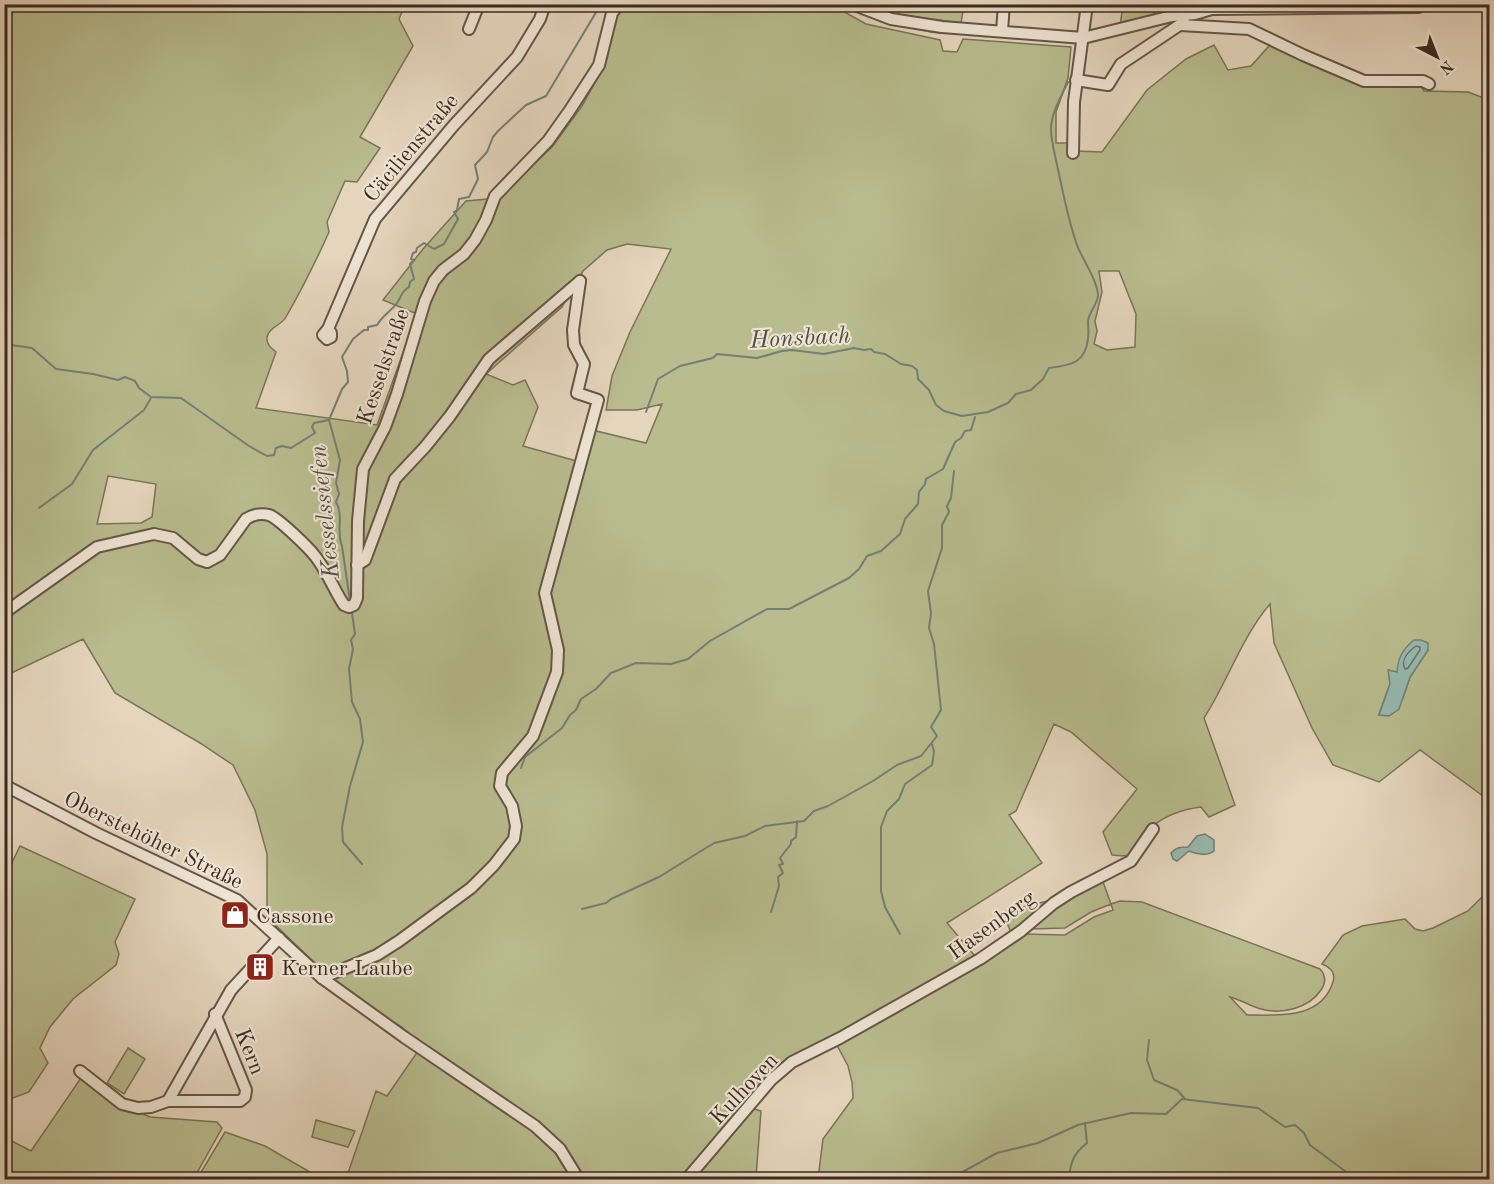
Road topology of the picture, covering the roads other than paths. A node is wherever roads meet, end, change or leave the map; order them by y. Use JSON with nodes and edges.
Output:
{"nodes":[{"id":1,"x":479,"y":4,"type":"edge"},
{"id":2,"x":545,"y":4,"type":"edge"},
{"id":3,"x":619,"y":4,"type":"edge"},
{"id":4,"x":852,"y":4,"type":"edge"},
{"id":5,"x":1004,"y":4,"type":"edge"},
{"id":6,"x":1087,"y":4,"type":"edge"},
{"id":7,"x":1419,"y":4,"type":"edge"},
{"id":8,"x":1214,"y":7,"type":"edge"},
{"id":9,"x":1195,"y":14,"type":"junction"},
{"id":10,"x":1180,"y":25,"type":"junction"},
{"id":11,"x":469,"y":29,"type":"dead end"},
{"id":12,"x":1002,"y":31,"type":"junction"},
{"id":13,"x":1083,"y":38,"type":"junction"},
{"id":14,"x":1076,"y":80,"type":"junction"},
{"id":15,"x":1429,"y":84,"type":"dead end"},
{"id":16,"x":1073,"y":153,"type":"dead end"},
{"id":17,"x":328,"y":329,"type":"dead end"},
{"id":18,"x":357,"y":565,"type":"junction"},
{"id":19,"x":4,"y":613,"type":"edge"},
{"id":20,"x":4,"y":785,"type":"edge"},
{"id":21,"x":1154,"y":829,"type":"dead end"},
{"id":22,"x":279,"y":938,"type":"junction"},
{"id":23,"x":322,"y":978,"type":"junction"},
{"id":24,"x":215,"y":1014,"type":"junction"},
{"id":25,"x":840,"y":1038,"type":"joint"},
{"id":26,"x":80,"y":1071,"type":"dead end"},
{"id":27,"x":168,"y":1101,"type":"junction"},
{"id":28,"x":579,"y":1179,"type":"edge"},
{"id":29,"x":686,"y":1179,"type":"edge"}],
"edges":[{"from":1,"to":11,"type":"street"},
{"from":2,"to":17,"type":"street","name":"Cäcilienstraße"},
{"from":3,"to":18,"type":"street","name":"Kesselstraße"},
{"from":4,"to":12,"type":"street"},
{"from":5,"to":12,"type":"street"},
{"from":6,"to":13,"type":"street"},
{"from":7,"to":8,"type":"street"},
{"from":8,"to":9,"type":"street"},
{"from":9,"to":10,"type":"street"},
{"from":9,"to":13,"type":"street"},
{"from":10,"to":14,"type":"street"},
{"from":10,"to":15,"type":"street"},
{"from":12,"to":13,"type":"street"},
{"from":13,"to":14,"type":"street"},
{"from":14,"to":16,"type":"street"},
{"from":18,"to":19,"type":"street","name":"Kesselstraße"},
{"from":18,"to":23,"type":"street"},
{"from":20,"to":22,"type":"street","name":"Oberstehöher Straße"},
{"from":21,"to":25,"type":"street","name":"Hasenberg"},
{"from":22,"to":23,"type":"street","name":"Oberstehöher Straße"},
{"from":22,"to":24,"type":"street","name":"Kern"},
{"from":23,"to":28,"type":"street","name":"Oberstehöher Straße"},
{"from":24,"to":27,"type":"street","name":"Kern"},
{"from":24,"to":27,"type":"street","name":"Kern"},
{"from":25,"to":29,"type":"street","name":"Kulhoven"},
{"from":26,"to":27,"type":"street","name":"Kern"}]}
